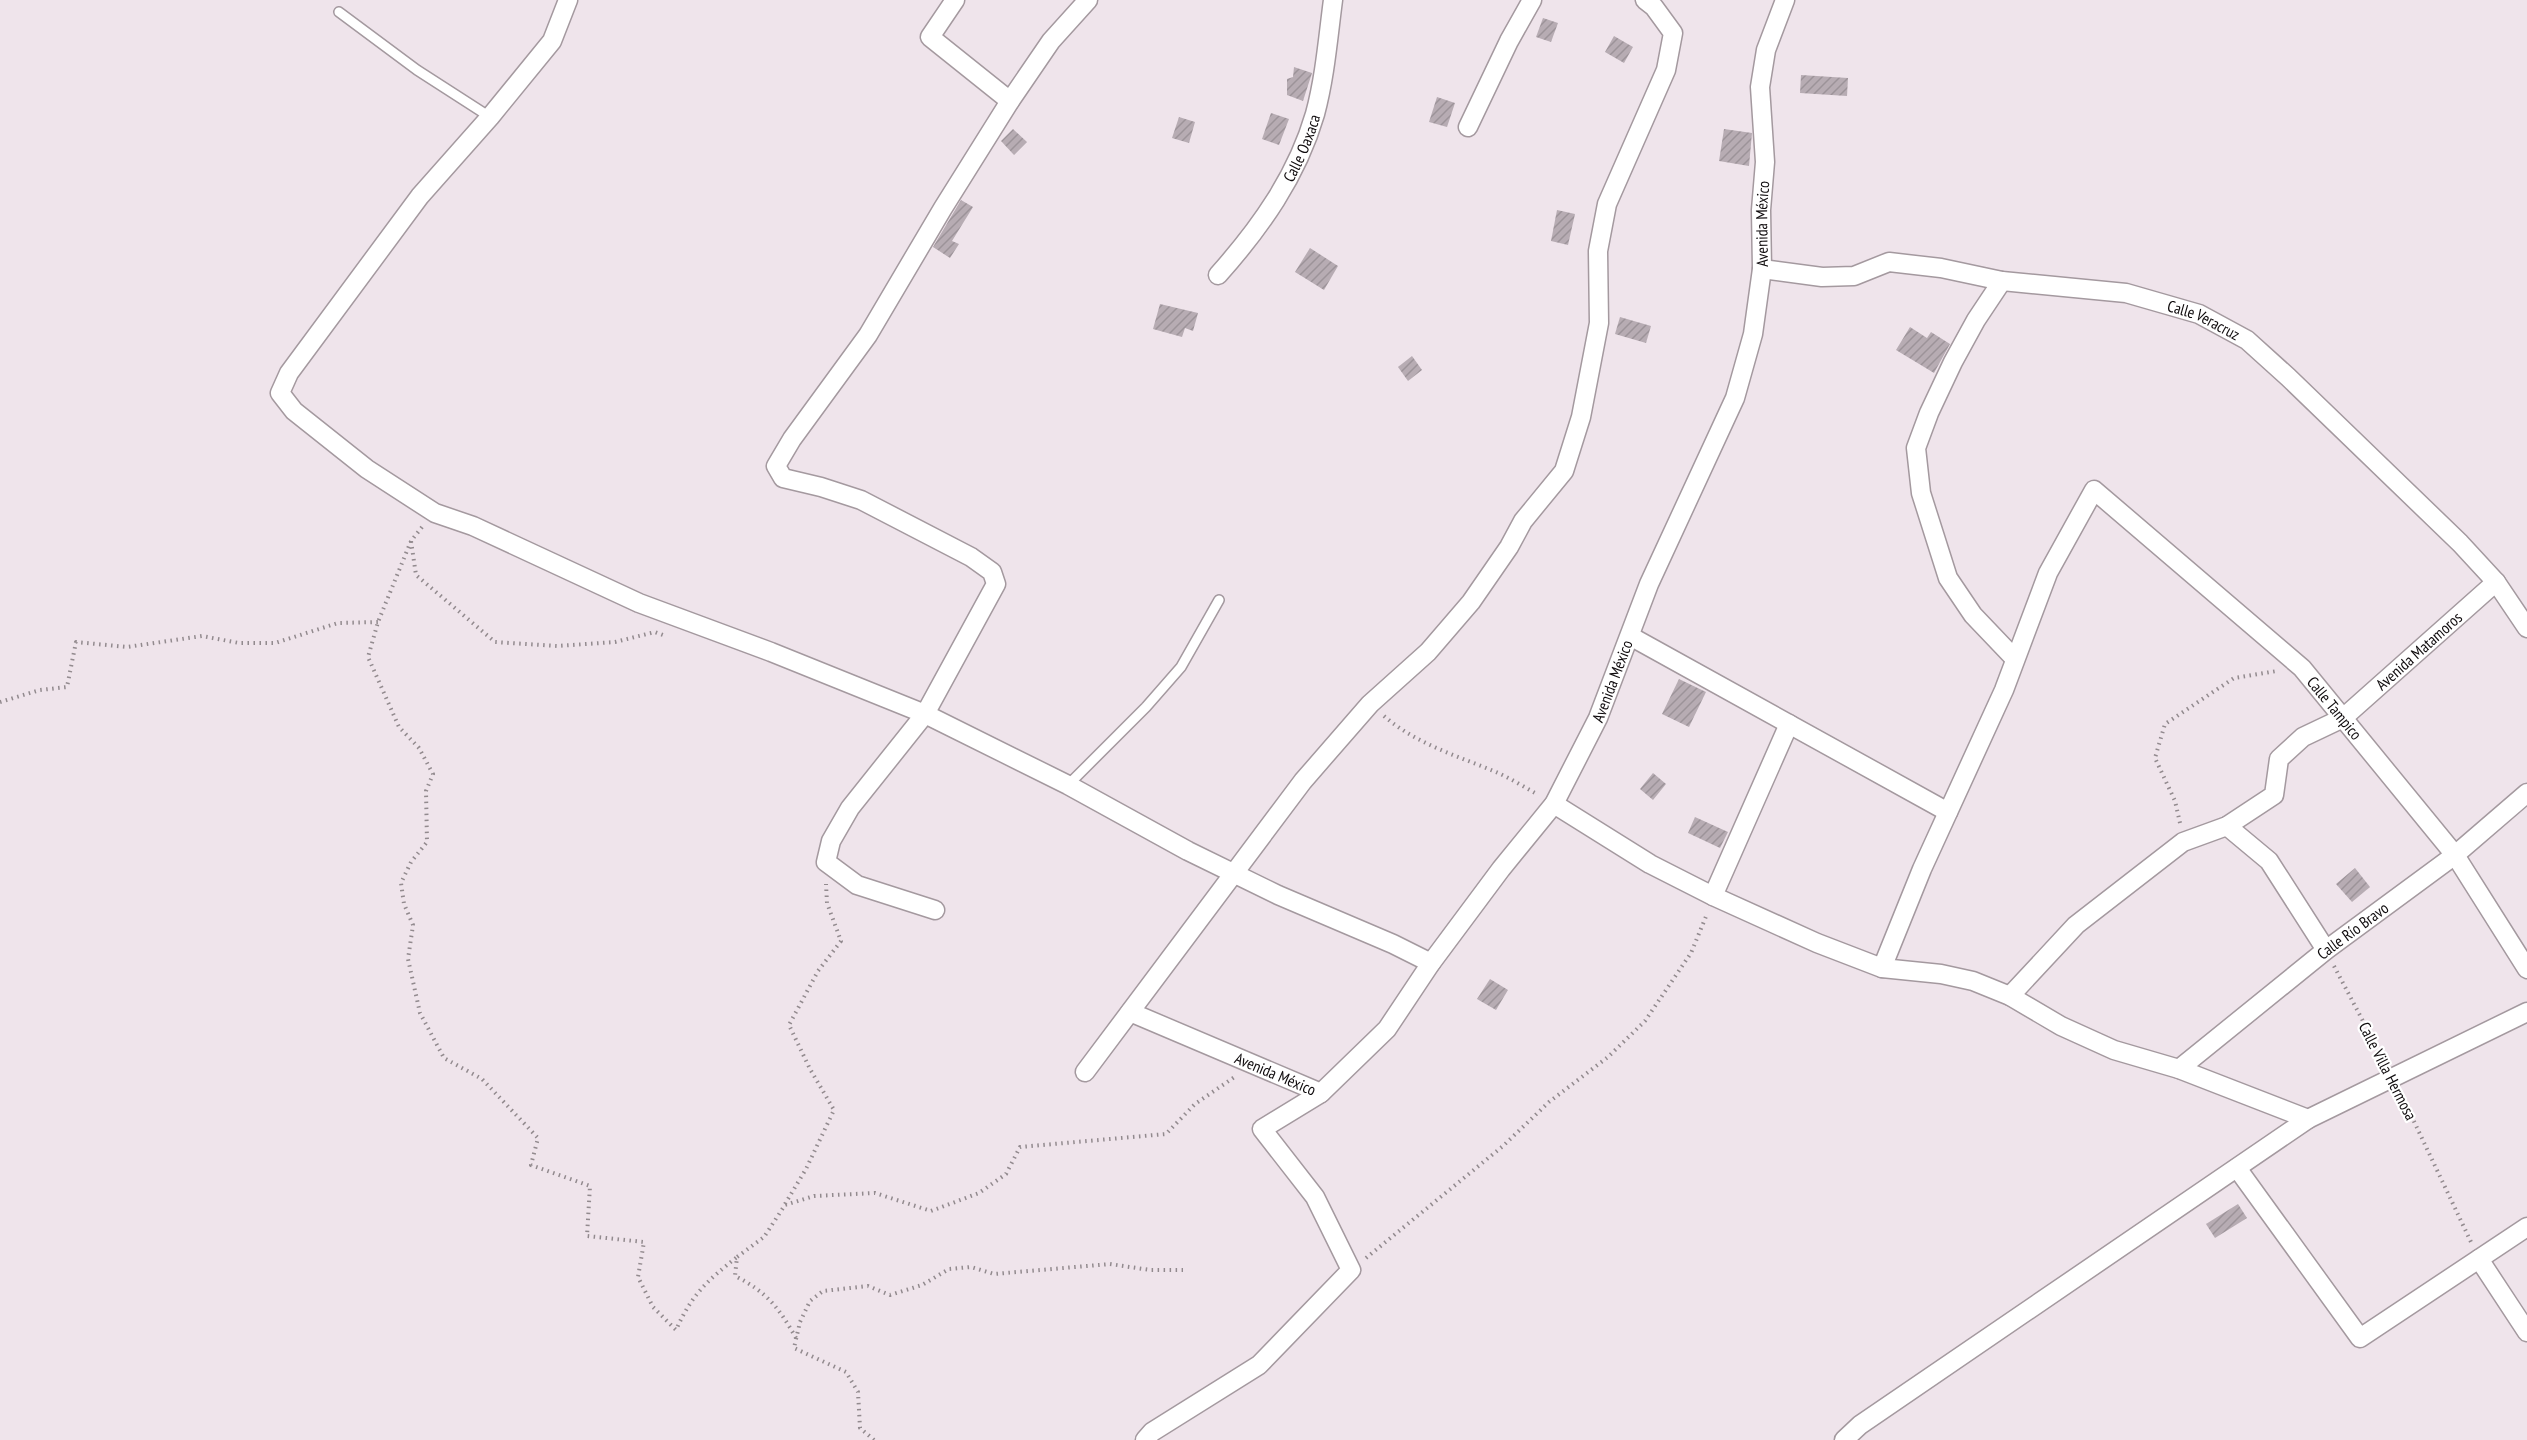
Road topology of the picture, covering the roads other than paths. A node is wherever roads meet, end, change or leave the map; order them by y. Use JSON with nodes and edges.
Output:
{"nodes":[{"id":1,"x":568,"y":0,"type":"edge"},
{"id":2,"x":955,"y":0,"type":"edge"},
{"id":3,"x":1088,"y":0,"type":"edge"},
{"id":4,"x":1333,"y":0,"type":"edge"},
{"id":5,"x":1532,"y":0,"type":"edge"},
{"id":6,"x":1645,"y":0,"type":"edge"},
{"id":7,"x":1785,"y":0,"type":"edge"},
{"id":8,"x":339,"y":12,"type":"dead end"},
{"id":9,"x":1010,"y":102,"type":"junction"},
{"id":10,"x":490,"y":117,"type":"junction"},
{"id":11,"x":1468,"y":127,"type":"dead end"},
{"id":12,"x":1762,"y":268,"type":"junction"},
{"id":13,"x":1218,"y":275,"type":"dead end"},
{"id":14,"x":2002,"y":281,"type":"junction"},
{"id":15,"x":2496,"y":582,"type":"junction"},
{"id":16,"x":1219,"y":600,"type":"dead end"},
{"id":17,"x":2527,"y":628,"type":"edge"},
{"id":18,"x":1630,"y":636,"type":"junction"},
{"id":19,"x":2015,"y":659,"type":"junction"},
{"id":20,"x":925,"y":714,"type":"junction"},
{"id":21,"x":2343,"y":718,"type":"junction"},
{"id":22,"x":1790,"y":724,"type":"junction"},
{"id":23,"x":1068,"y":785,"type":"junction"},
{"id":24,"x":2527,"y":793,"type":"edge"},
{"id":25,"x":1554,"y":804,"type":"junction"},
{"id":26,"x":1948,"y":812,"type":"junction"},
{"id":27,"x":2227,"y":826,"type":"junction"},
{"id":28,"x":2455,"y":855,"type":"junction"},
{"id":29,"x":1234,"y":873,"type":"junction"},
{"id":30,"x":1713,"y":896,"type":"junction"},
{"id":31,"x":935,"y":910,"type":"dead end"},
{"id":32,"x":2326,"y":950,"type":"junction"},
{"id":33,"x":1431,"y":963,"type":"junction"},
{"id":34,"x":1882,"y":968,"type":"junction"},
{"id":35,"x":2527,"y":969,"type":"edge"},
{"id":36,"x":2010,"y":996,"type":"junction"},
{"id":37,"x":1130,"y":1012,"type":"junction"},
{"id":38,"x":2527,"y":1012,"type":"edge"},
{"id":39,"x":2179,"y":1070,"type":"junction"},
{"id":40,"x":1085,"y":1072,"type":"dead end"},
{"id":41,"x":1321,"y":1093,"type":"junction"},
{"id":42,"x":2308,"y":1119,"type":"junction"},
{"id":43,"x":2237,"y":1168,"type":"junction"},
{"id":44,"x":2527,"y":1227,"type":"edge"},
{"id":45,"x":2479,"y":1259,"type":"junction"},
{"id":46,"x":2527,"y":1332,"type":"edge"},
{"id":47,"x":1145,"y":1440,"type":"edge"},
{"id":48,"x":1844,"y":1440,"type":"edge"}],
"edges":[{"from":1,"to":10,"type":"street"},
{"from":2,"to":9,"type":"street"},
{"from":3,"to":9,"type":"street"},
{"from":4,"to":13,"type":"street","name":"Calle Oaxaca"},
{"from":5,"to":11,"type":"street"},
{"from":6,"to":29,"type":"street"},
{"from":7,"to":12,"type":"street","name":"Avenida México"},
{"from":8,"to":10,"type":"lane"},
{"from":9,"to":20,"type":"street"},
{"from":10,"to":20,"type":"street"},
{"from":12,"to":14,"type":"street","name":"Calle Veracruz"},
{"from":12,"to":18,"type":"street","name":"Avenida México"},
{"from":14,"to":15,"type":"street","name":"Calle Veracruz"},
{"from":14,"to":19,"type":"street"},
{"from":15,"to":17,"type":"street","name":"Calle Veracruz"},
{"from":15,"to":21,"type":"street","name":"Avenida Matamoros"},
{"from":16,"to":23,"type":"lane"},
{"from":18,"to":22,"type":"street"},
{"from":18,"to":25,"type":"street","name":"Avenida México"},
{"from":19,"to":21,"type":"street","name":"Calle Tampico"},
{"from":19,"to":26,"type":"street"},
{"from":20,"to":23,"type":"street"},
{"from":20,"to":31,"type":"street"},
{"from":21,"to":27,"type":"street","name":"Avenida Matamoros"},
{"from":21,"to":28,"type":"street","name":"Calle Tampico"},
{"from":22,"to":26,"type":"street"},
{"from":22,"to":30,"type":"street"},
{"from":23,"to":29,"type":"street"},
{"from":24,"to":28,"type":"street","name":"Calle Río Bravo"},
{"from":25,"to":30,"type":"street"},
{"from":25,"to":33,"type":"street","name":"Avenida México"},
{"from":26,"to":34,"type":"street"},
{"from":27,"to":32,"type":"street"},
{"from":27,"to":36,"type":"street","name":"Avenida Matamoros"},
{"from":28,"to":32,"type":"street","name":"Calle Río Bravo"},
{"from":28,"to":35,"type":"street","name":"Calle Tampico"},
{"from":29,"to":33,"type":"street"},
{"from":29,"to":37,"type":"street"},
{"from":30,"to":34,"type":"street"},
{"from":32,"to":39,"type":"street","name":"Calle Río Bravo"},
{"from":33,"to":41,"type":"street","name":"Avenida México"},
{"from":34,"to":36,"type":"street"},
{"from":36,"to":39,"type":"street"},
{"from":37,"to":40,"type":"street"},
{"from":37,"to":41,"type":"street","name":"Avenida México"},
{"from":38,"to":42,"type":"street"},
{"from":39,"to":42,"type":"street"},
{"from":41,"to":47,"type":"street"},
{"from":42,"to":43,"type":"street"},
{"from":43,"to":45,"type":"street"},
{"from":43,"to":48,"type":"street"},
{"from":44,"to":45,"type":"street"},
{"from":45,"to":46,"type":"street"}]}
